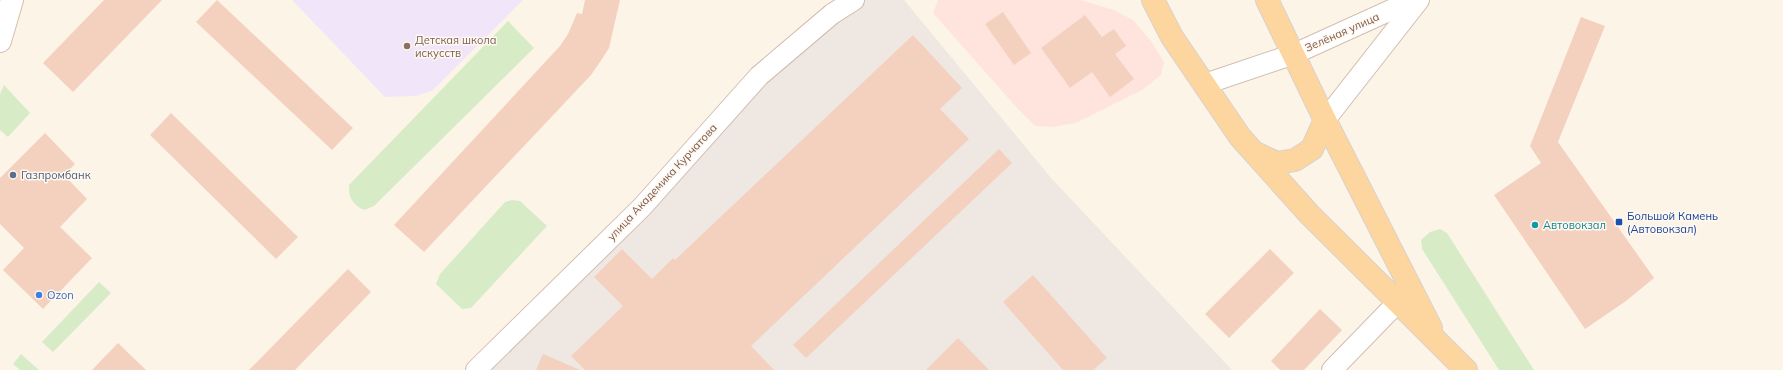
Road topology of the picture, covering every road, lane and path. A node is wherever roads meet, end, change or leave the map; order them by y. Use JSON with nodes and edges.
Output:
{"nodes":[{"id":1,"x":12,"y":0,"type":"edge"},
{"id":2,"x":854,"y":0,"type":"edge"},
{"id":3,"x":1153,"y":0,"type":"edge"},
{"id":4,"x":1267,"y":0,"type":"edge"},
{"id":5,"x":1413,"y":0,"type":"edge"},
{"id":6,"x":1419,"y":0,"type":"edge"},
{"id":7,"x":0,"y":41,"type":"edge"},
{"id":8,"x":1294,"y":54,"type":"junction"},
{"id":9,"x":1205,"y":84,"type":"junction"},
{"id":10,"x":1325,"y":120,"type":"junction"},
{"id":11,"x":1254,"y":153,"type":"junction"},
{"id":12,"x":1397,"y":303,"type":"junction"},
{"id":13,"x":1439,"y":343,"type":"junction"},
{"id":14,"x":476,"y":370,"type":"edge"},
{"id":15,"x":1332,"y":370,"type":"edge"},
{"id":16,"x":1466,"y":370,"type":"edge"}],
"edges":[{"from":1,"to":7,"type":"street"},
{"from":2,"to":14,"type":"street","name":"улица Академика Курчатова"},
{"from":3,"to":9,"type":"main road"},
{"from":4,"to":8,"type":"main road"},
{"from":5,"to":8,"type":"street","name":"Зелёная улица"},
{"from":6,"to":10,"type":"street"},
{"from":8,"to":9,"type":"street","name":"Зелёная улица"},
{"from":8,"to":10,"type":"main road"},
{"from":9,"to":11,"type":"main road"},
{"from":10,"to":11,"type":"main road"},
{"from":10,"to":13,"type":"main road"},
{"from":11,"to":12,"type":"main road"},
{"from":12,"to":13,"type":"main road"},
{"from":12,"to":15,"type":"street"},
{"from":13,"to":16,"type":"main road"}]}
